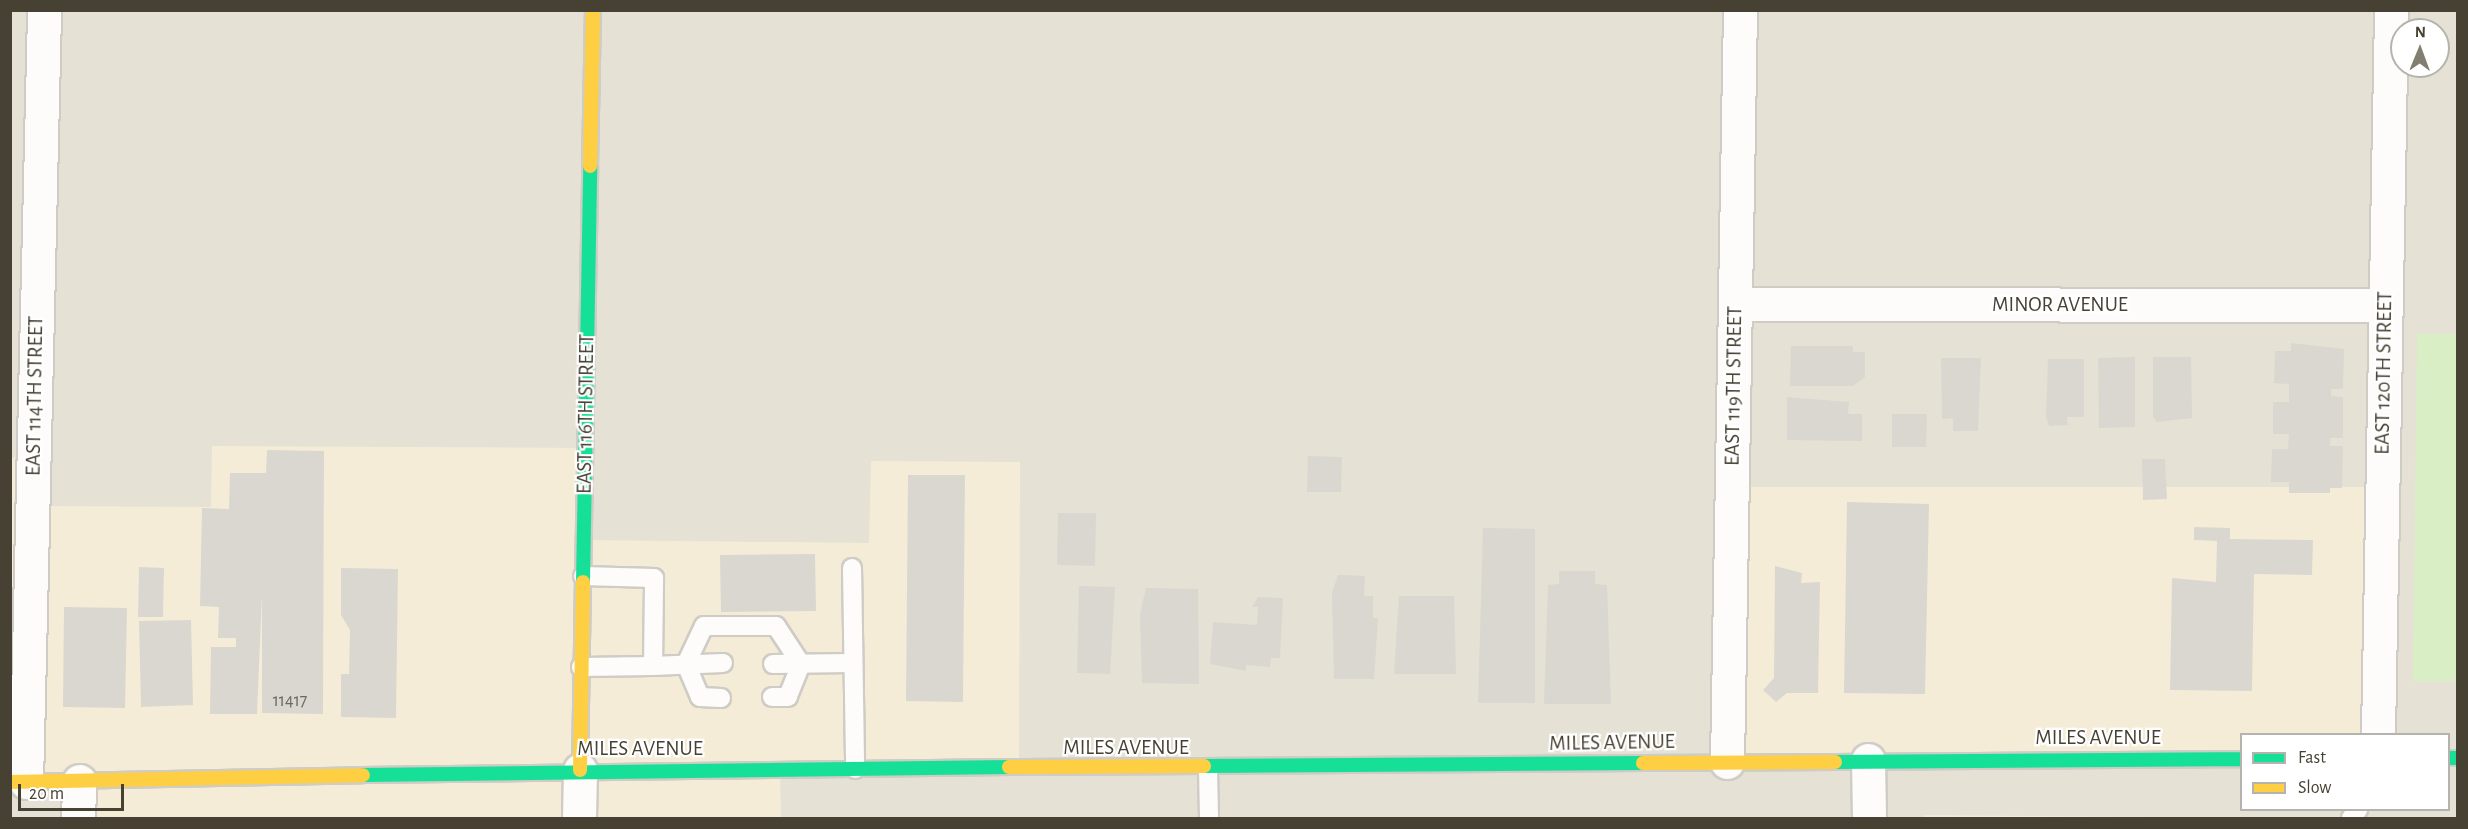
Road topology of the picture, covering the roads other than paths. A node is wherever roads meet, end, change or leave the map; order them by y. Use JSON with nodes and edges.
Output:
{"nodes":[{"id":1,"x":44,"y":10,"type":"edge"},
{"id":2,"x":593,"y":10,"type":"edge"},
{"id":3,"x":1740,"y":10,"type":"edge"},
{"id":4,"x":2391,"y":10,"type":"edge"},
{"id":5,"x":1735,"y":304,"type":"junction"},
{"id":6,"x":2385,"y":305,"type":"junction"},
{"id":7,"x":852,"y":568,"type":"dead end"},
{"id":8,"x":583,"y":576,"type":"junction"},
{"id":9,"x":723,"y":663,"type":"dead end"},
{"id":10,"x":852,"y":663,"type":"junction"},
{"id":11,"x":686,"y":664,"type":"junction"},
{"id":12,"x":773,"y":664,"type":"dead end"},
{"id":13,"x":801,"y":664,"type":"junction"},
{"id":14,"x":653,"y":666,"type":"junction"},
{"id":15,"x":581,"y":667,"type":"junction"},
{"id":16,"x":772,"y":697,"type":"dead end"},
{"id":17,"x":721,"y":698,"type":"dead end"},
{"id":18,"x":2378,"y":733,"type":"edge"},
{"id":19,"x":2240,"y":759,"type":"edge"},
{"id":20,"x":1868,"y":760,"type":"junction"},
{"id":21,"x":1727,"y":762,"type":"junction"},
{"id":22,"x":855,"y":769,"type":"junction"},
{"id":23,"x":1208,"y":769,"type":"junction"},
{"id":24,"x":580,"y":770,"type":"junction"},
{"id":25,"x":79,"y":781,"type":"junction"},
{"id":26,"x":18,"y":782,"type":"edge"},
{"id":27,"x":78,"y":819,"type":"edge"},
{"id":28,"x":579,"y":819,"type":"edge"},
{"id":29,"x":1209,"y":819,"type":"edge"},
{"id":30,"x":1869,"y":819,"type":"edge"}],
"edges":[{"from":1,"to":26,"type":"street","name":"EAST 114TH STREET"},
{"from":2,"to":8,"type":"main road","name":"EAST 116TH STREET"},
{"from":3,"to":5,"type":"street","name":"EAST 119TH STREET"},
{"from":4,"to":6,"type":"street","name":"EAST 120TH STREET"},
{"from":5,"to":6,"type":"street","name":"MINOR AVENUE"},
{"from":5,"to":21,"type":"street","name":"EAST 119TH STREET"},
{"from":6,"to":18,"type":"street","name":"EAST 120TH STREET"},
{"from":7,"to":10,"type":"lane"},
{"from":8,"to":14,"type":"lane"},
{"from":8,"to":15,"type":"main road","name":"EAST 116TH STREET"},
{"from":9,"to":11,"type":"lane"},
{"from":10,"to":13,"type":"lane"},
{"from":10,"to":22,"type":"lane"},
{"from":11,"to":13,"type":"lane"},
{"from":11,"to":14,"type":"lane"},
{"from":11,"to":17,"type":"lane"},
{"from":12,"to":13,"type":"lane"},
{"from":13,"to":16,"type":"lane"},
{"from":14,"to":15,"type":"lane"},
{"from":15,"to":24,"type":"main road","name":"EAST 116TH STREET"},
{"from":19,"to":20,"type":"main road","name":"MILES AVENUE"},
{"from":20,"to":21,"type":"main road","name":"MILES AVENUE"},
{"from":20,"to":30,"type":"street"},
{"from":21,"to":23,"type":"main road","name":"MILES AVENUE"},
{"from":22,"to":23,"type":"main road","name":"MILES AVENUE"},
{"from":22,"to":24,"type":"main road","name":"MILES AVENUE"},
{"from":23,"to":29,"type":"lane"},
{"from":24,"to":25,"type":"main road","name":"MILES AVENUE"},
{"from":24,"to":28,"type":"street","name":"EAST 116TH STREET"},
{"from":25,"to":26,"type":"main road","name":"MILES AVENUE"},
{"from":25,"to":27,"type":"street"}]}
